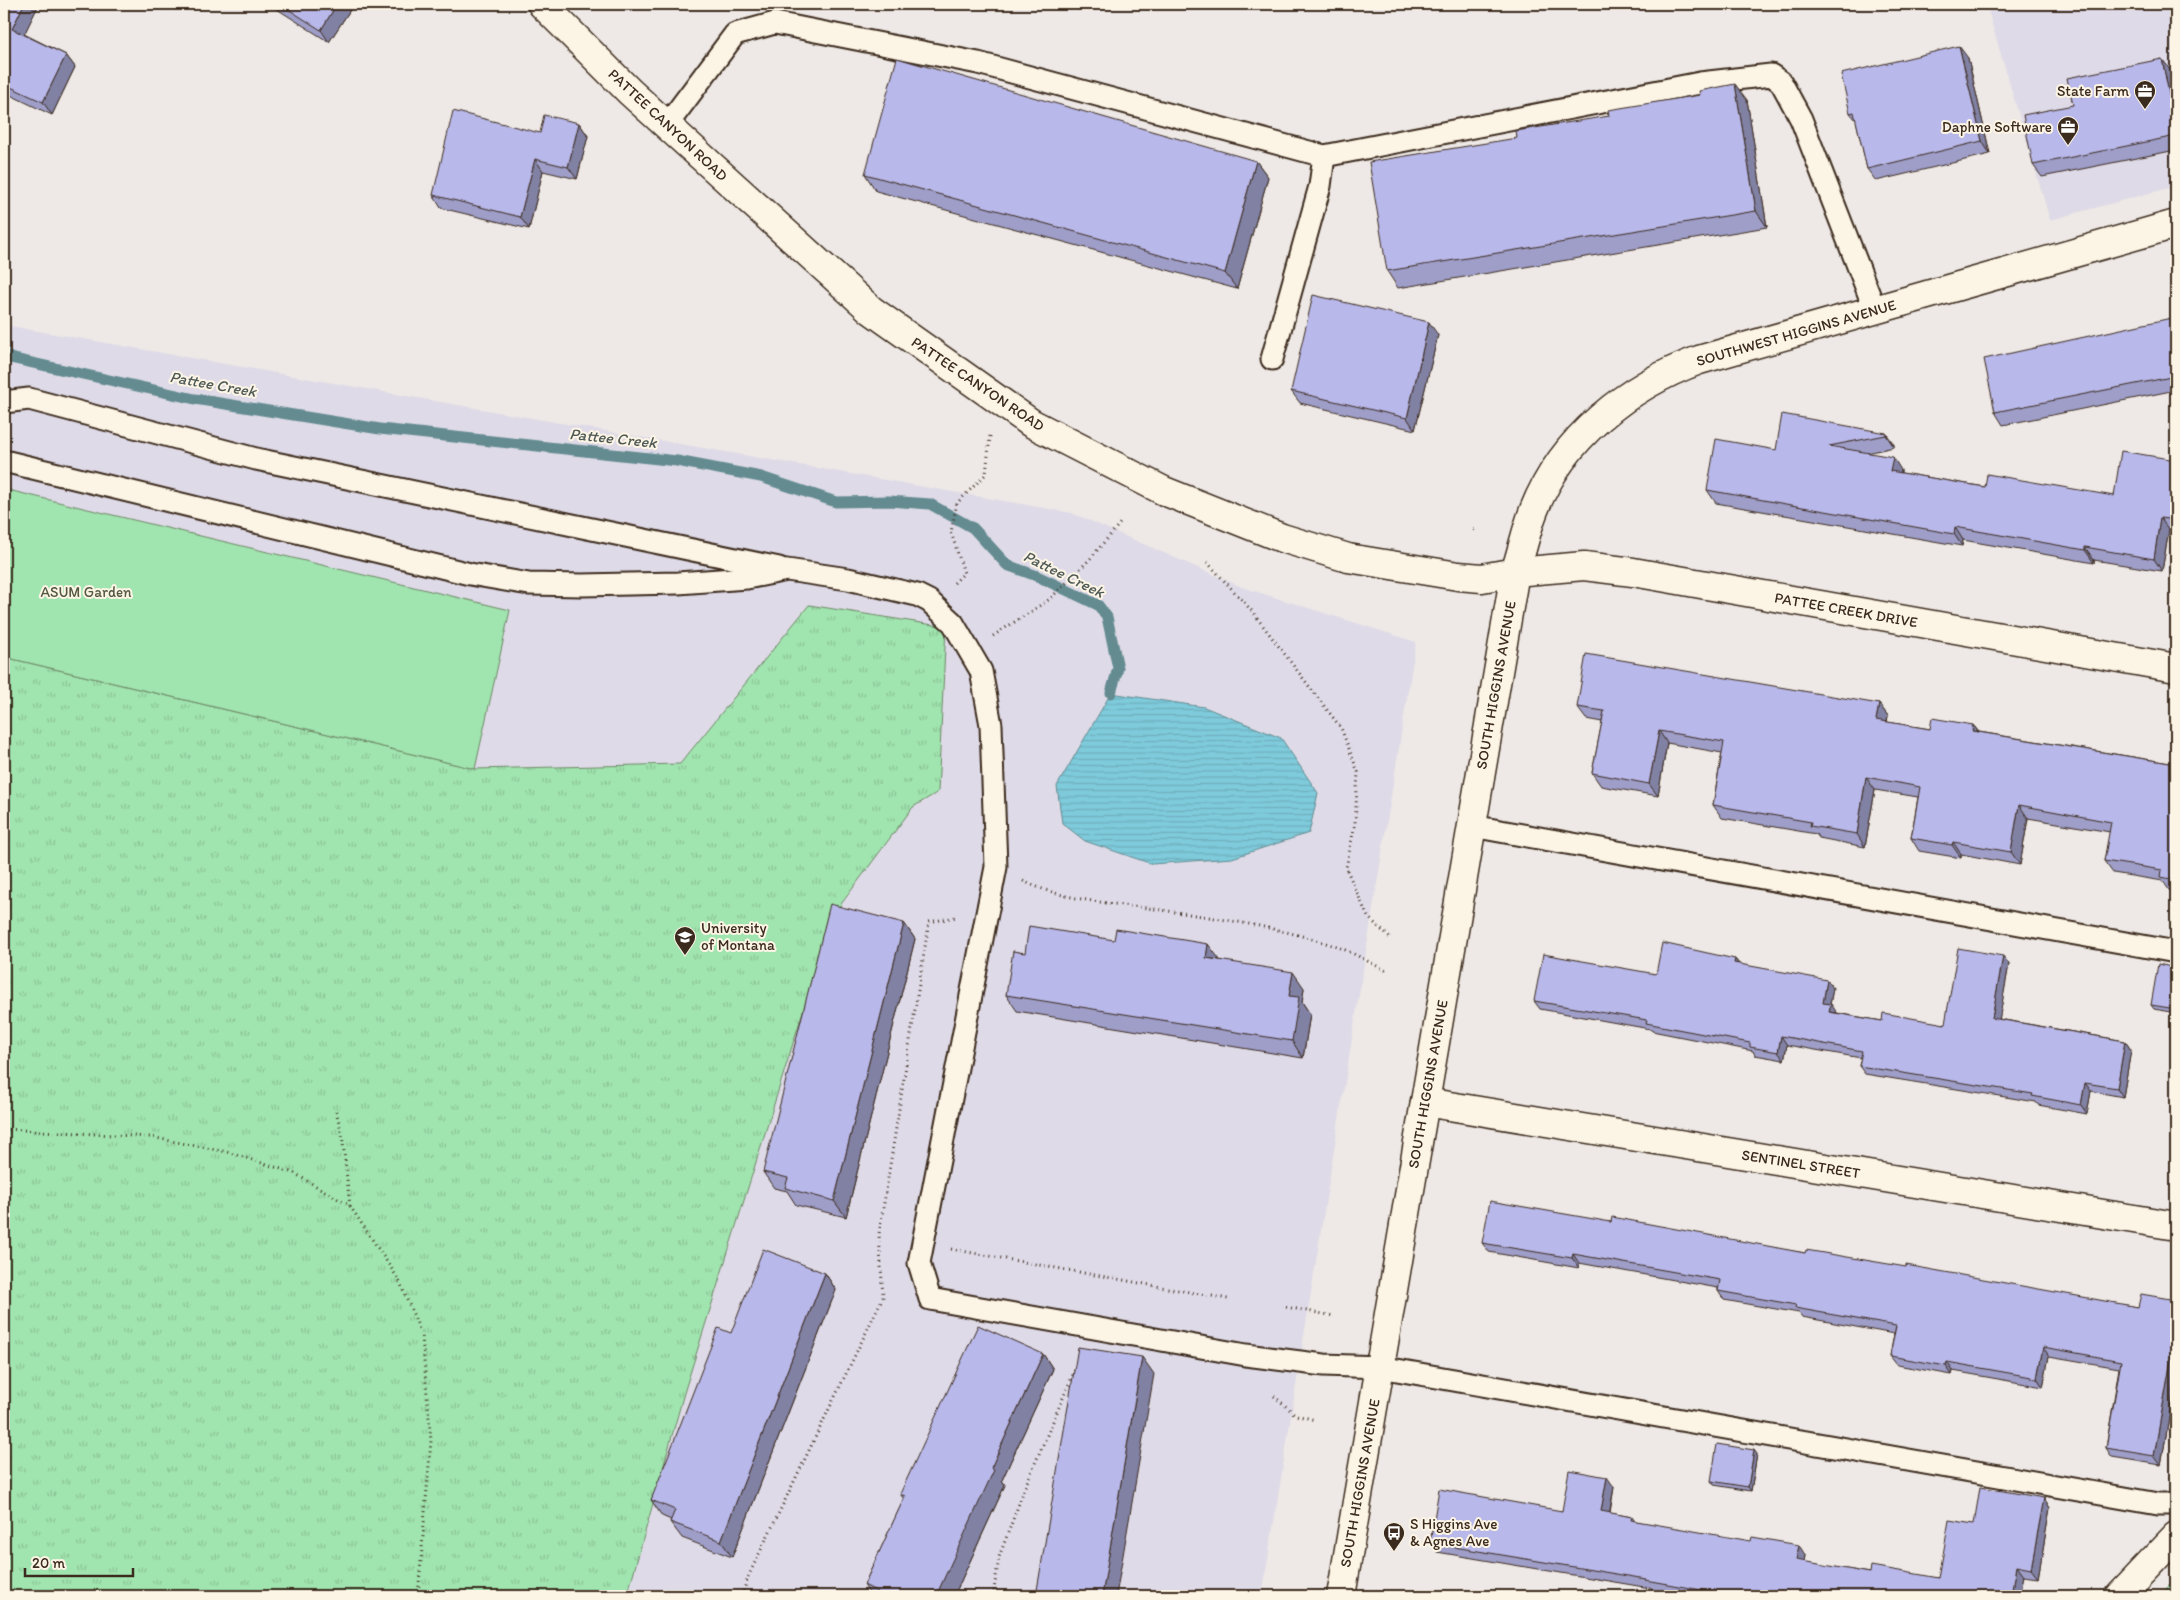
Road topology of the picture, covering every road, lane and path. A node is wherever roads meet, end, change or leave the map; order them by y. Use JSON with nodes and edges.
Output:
{"nodes":[{"id":1,"x":542,"y":4,"type":"edge"},
{"id":2,"x":667,"y":125,"type":"junction"},
{"id":3,"x":1324,"y":156,"type":"junction"},
{"id":4,"x":2176,"y":224,"type":"edge"},
{"id":5,"x":1875,"y":310,"type":"junction"},
{"id":6,"x":1272,"y":359,"type":"dead end"},
{"id":7,"x":4,"y":402,"type":"edge"},
{"id":8,"x":990,"y":436,"type":"dead end"},
{"id":9,"x":4,"y":461,"type":"edge"},
{"id":10,"x":1121,"y":522,"type":"dead end"},
{"id":11,"x":1206,"y":562,"type":"dead end"},
{"id":12,"x":787,"y":570,"type":"junction"},
{"id":13,"x":1515,"y":572,"type":"junction"},
{"id":14,"x":917,"y":595,"type":"junction"},
{"id":15,"x":967,"y":647,"type":"junction"},
{"id":16,"x":2176,"y":668,"type":"edge"},
{"id":17,"x":1472,"y":826,"type":"junction"},
{"id":18,"x":996,"y":868,"type":"junction"},
{"id":19,"x":929,"y":922,"type":"dead end"},
{"id":20,"x":1390,"y":938,"type":"dead end"},
{"id":21,"x":2176,"y":952,"type":"edge"},
{"id":22,"x":1387,"y":971,"type":"dead end"},
{"id":23,"x":1425,"y":1102,"type":"junction"},
{"id":24,"x":336,"y":1111,"type":"dead end"},
{"id":25,"x":4,"y":1129,"type":"edge"},
{"id":26,"x":350,"y":1206,"type":"junction"},
{"id":27,"x":2176,"y":1226,"type":"edge"},
{"id":28,"x":949,"y":1248,"type":"dead end"},
{"id":29,"x":1228,"y":1299,"type":"dead end"},
{"id":30,"x":1286,"y":1307,"type":"dead end"},
{"id":31,"x":1334,"y":1316,"type":"dead end"},
{"id":32,"x":1079,"y":1362,"type":"edge"},
{"id":33,"x":1380,"y":1367,"type":"junction"},
{"id":34,"x":1274,"y":1396,"type":"dead end"},
{"id":35,"x":1315,"y":1420,"type":"dead end"},
{"id":36,"x":2176,"y":1504,"type":"edge"},
{"id":37,"x":2176,"y":1536,"type":"edge"},
{"id":38,"x":418,"y":1596,"type":"edge"},
{"id":39,"x":742,"y":1596,"type":"edge"},
{"id":40,"x":994,"y":1596,"type":"edge"},
{"id":41,"x":1341,"y":1596,"type":"edge"},
{"id":42,"x":2119,"y":1596,"type":"edge"}],
"edges":[{"from":1,"to":2,"type":"street","name":"PATTEE CANYON ROAD"},
{"from":2,"to":3,"type":"lane"},
{"from":2,"to":13,"type":"street","name":"PATTEE CANYON ROAD"},
{"from":3,"to":5,"type":"lane"},
{"from":3,"to":6,"type":"lane"},
{"from":4,"to":5,"type":"street","name":"SOUTHWEST HIGGINS AVENUE"},
{"from":5,"to":13,"type":"street","name":"SOUTHWEST HIGGINS AVENUE"},
{"from":7,"to":12,"type":"lane"},
{"from":8,"to":14,"type":"path"},
{"from":9,"to":12,"type":"lane"},
{"from":10,"to":15,"type":"path"},
{"from":11,"to":20,"type":"path"},
{"from":12,"to":14,"type":"lane"},
{"from":13,"to":16,"type":"street","name":"PATTEE CREEK DRIVE"},
{"from":13,"to":17,"type":"street","name":"SOUTH HIGGINS AVENUE"},
{"from":14,"to":15,"type":"lane"},
{"from":15,"to":18,"type":"lane"},
{"from":17,"to":21,"type":"lane"},
{"from":17,"to":23,"type":"street","name":"SOUTH HIGGINS AVENUE"},
{"from":18,"to":22,"type":"path"},
{"from":18,"to":33,"type":"lane"},
{"from":19,"to":39,"type":"path"},
{"from":23,"to":27,"type":"street","name":"SENTINEL STREET"},
{"from":23,"to":33,"type":"street","name":"SOUTH HIGGINS AVENUE"},
{"from":24,"to":26,"type":"path"},
{"from":25,"to":26,"type":"path"},
{"from":26,"to":38,"type":"path"},
{"from":28,"to":29,"type":"path"},
{"from":30,"to":31,"type":"path"},
{"from":32,"to":40,"type":"path"},
{"from":33,"to":36,"type":"lane"},
{"from":33,"to":41,"type":"street","name":"SOUTH HIGGINS AVENUE"},
{"from":34,"to":35,"type":"path"},
{"from":37,"to":42,"type":"street"}]}
